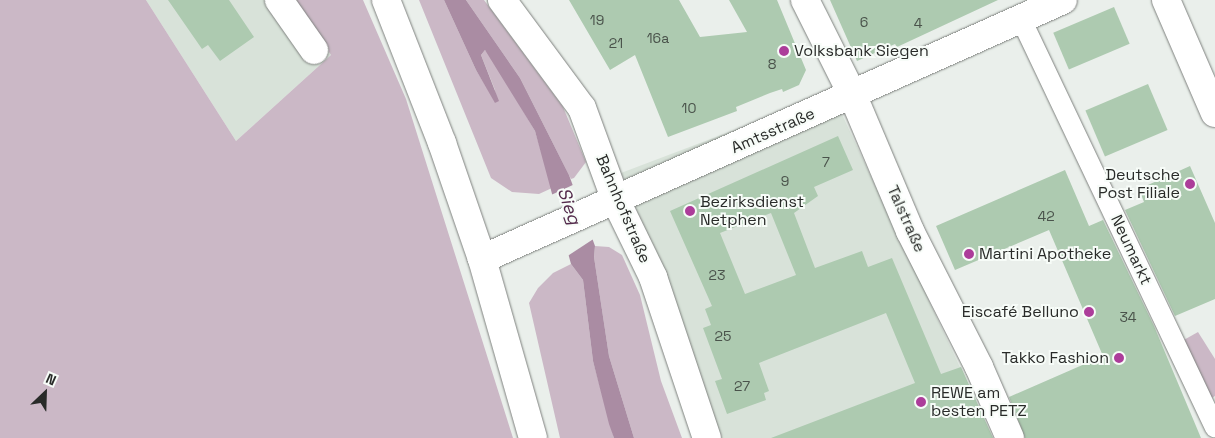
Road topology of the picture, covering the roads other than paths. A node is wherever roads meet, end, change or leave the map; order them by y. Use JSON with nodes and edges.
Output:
{"nodes":[{"id":1,"x":279,"y":0,"type":"edge"},
{"id":2,"x":386,"y":0,"type":"edge"},
{"id":3,"x":502,"y":0,"type":"edge"},
{"id":4,"x":805,"y":0,"type":"edge"},
{"id":5,"x":1063,"y":0,"type":"edge"},
{"id":6,"x":1166,"y":0,"type":"edge"},
{"id":7,"x":1021,"y":19,"type":"junction"},
{"id":8,"x":314,"y":50,"type":"dead end"},
{"id":9,"x":853,"y":96,"type":"junction"},
{"id":10,"x":1215,"y":113,"type":"edge"},
{"id":11,"x":608,"y":204,"type":"junction"},
{"id":12,"x":482,"y":259,"type":"junction"},
{"id":13,"x":1215,"y":427,"type":"edge"},
{"id":14,"x":533,"y":438,"type":"edge"},
{"id":15,"x":707,"y":438,"type":"edge"},
{"id":16,"x":1010,"y":438,"type":"edge"}],
"edges":[{"from":1,"to":8,"type":"street"},
{"from":2,"to":12,"type":"street"},
{"from":3,"to":11,"type":"street","name":"Bahnhofstraße"},
{"from":4,"to":9,"type":"street","name":"Talstraße"},
{"from":5,"to":7,"type":"street","name":"Amtsstraße"},
{"from":6,"to":10,"type":"street"},
{"from":7,"to":9,"type":"street","name":"Amtsstraße"},
{"from":7,"to":13,"type":"street","name":"Neumarkt"},
{"from":9,"to":11,"type":"street","name":"Amtsstraße"},
{"from":9,"to":16,"type":"street","name":"Talstraße"},
{"from":11,"to":12,"type":"street","name":"Amtsstraße"},
{"from":11,"to":15,"type":"street","name":"Bahnhofstraße"},
{"from":12,"to":14,"type":"street"}]}
